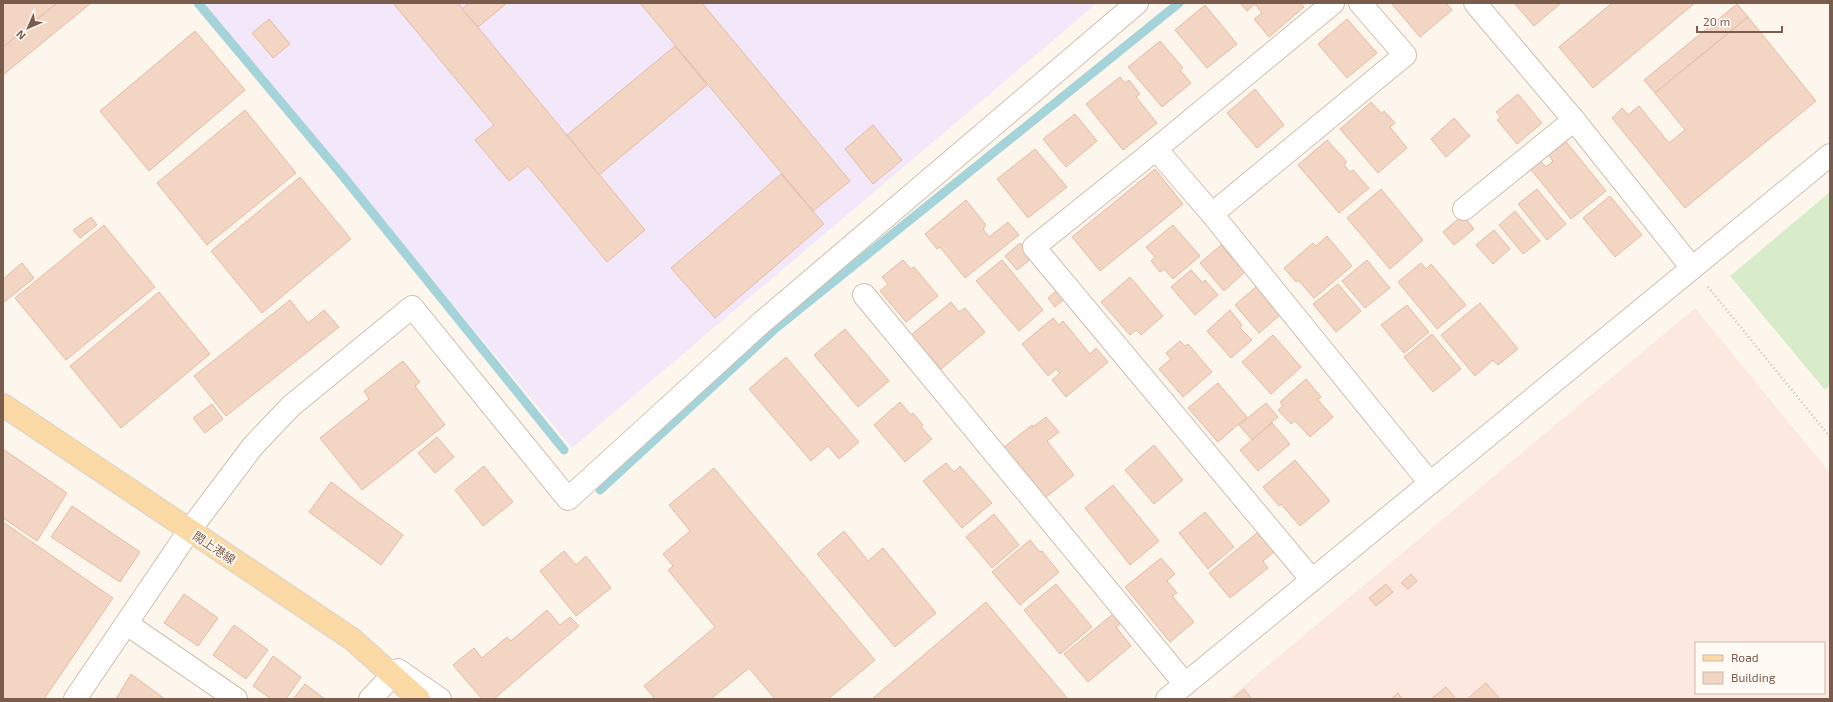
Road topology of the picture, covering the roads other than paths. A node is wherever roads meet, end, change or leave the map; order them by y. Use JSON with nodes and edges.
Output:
{"nodes":[{"id":1,"x":1137,"y":3,"type":"edge"},
{"id":2,"x":1333,"y":3,"type":"edge"},
{"id":3,"x":1360,"y":3,"type":"edge"},
{"id":4,"x":1475,"y":3,"type":"edge"},
{"id":5,"x":1574,"y":120,"type":"junction"},
{"id":6,"x":1156,"y":150,"type":"junction"},
{"id":7,"x":1830,"y":155,"type":"edge"},
{"id":8,"x":1464,"y":209,"type":"dead end"},
{"id":9,"x":1212,"y":214,"type":"junction"},
{"id":10,"x":1692,"y":268,"type":"junction"},
{"id":11,"x":864,"y":295,"type":"dead end"},
{"id":12,"x":3,"y":405,"type":"edge"},
{"id":13,"x":1430,"y":483,"type":"junction"},
{"id":14,"x":189,"y":532,"type":"junction"},
{"id":15,"x":1312,"y":580,"type":"junction"},
{"id":16,"x":127,"y":624,"type":"junction"},
{"id":17,"x":352,"y":639,"type":"junction"},
{"id":18,"x":392,"y":676,"type":"junction"},
{"id":19,"x":1185,"y":684,"type":"junction"},
{"id":20,"x":82,"y":697,"type":"edge"},
{"id":21,"x":236,"y":699,"type":"edge"},
{"id":22,"x":370,"y":699,"type":"edge"},
{"id":23,"x":419,"y":699,"type":"edge"},
{"id":24,"x":440,"y":699,"type":"edge"},
{"id":25,"x":1167,"y":699,"type":"edge"}],
"edges":[{"from":1,"to":14,"type":"street"},
{"from":2,"to":6,"type":"street"},
{"from":3,"to":9,"type":"street"},
{"from":4,"to":5,"type":"street"},
{"from":5,"to":8,"type":"street"},
{"from":5,"to":10,"type":"street"},
{"from":6,"to":9,"type":"street"},
{"from":6,"to":15,"type":"street"},
{"from":7,"to":10,"type":"street"},
{"from":9,"to":13,"type":"street"},
{"from":10,"to":13,"type":"street"},
{"from":11,"to":19,"type":"street"},
{"from":12,"to":14,"type":"main road","name":"閖上港線"},
{"from":13,"to":15,"type":"street"},
{"from":14,"to":16,"type":"street"},
{"from":14,"to":17,"type":"main road","name":"閖上港線"},
{"from":15,"to":19,"type":"street"},
{"from":16,"to":20,"type":"street"},
{"from":16,"to":21,"type":"street"},
{"from":17,"to":18,"type":"main road","name":"閖上港線"},
{"from":17,"to":24,"type":"street"},
{"from":18,"to":22,"type":"street"},
{"from":18,"to":23,"type":"main road","name":"閖上港線"},
{"from":19,"to":25,"type":"street"}]}
